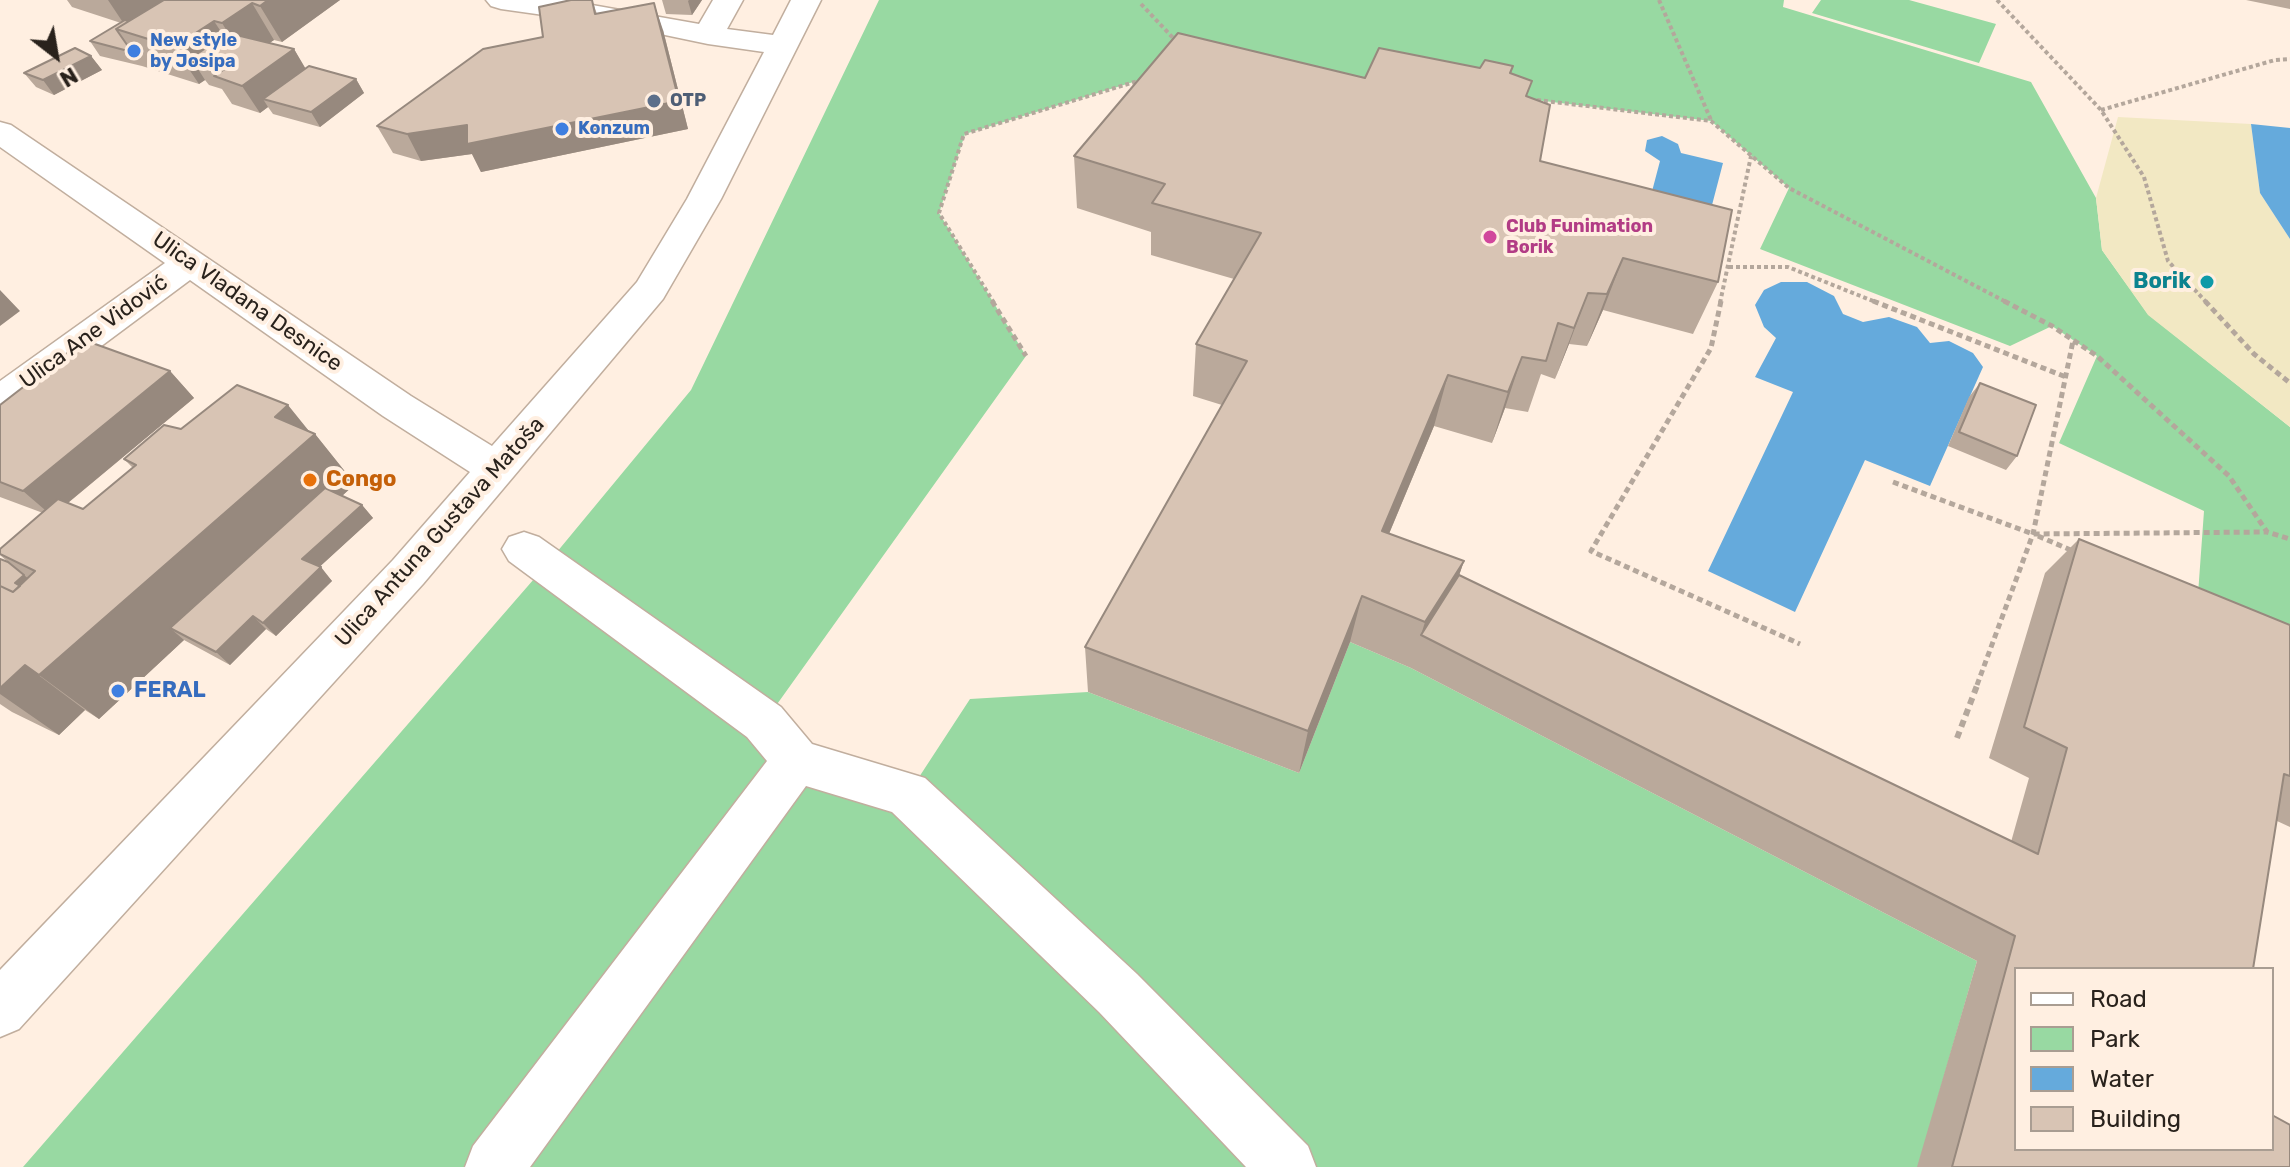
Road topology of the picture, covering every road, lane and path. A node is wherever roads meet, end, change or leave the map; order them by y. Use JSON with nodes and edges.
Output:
{"nodes":[{"id":1,"x":501,"y":0,"type":"edge"},
{"id":2,"x":728,"y":0,"type":"edge"},
{"id":3,"x":806,"y":0,"type":"edge"},
{"id":4,"x":1659,"y":0,"type":"edge"},
{"id":5,"x":1997,"y":0,"type":"edge"},
{"id":6,"x":1141,"y":4,"type":"dead end"},
{"id":7,"x":621,"y":8,"type":"edge"},
{"id":8,"x":708,"y":35,"type":"junction"},
{"id":9,"x":1179,"y":44,"type":"edge"},
{"id":10,"x":781,"y":45,"type":"junction"},
{"id":11,"x":2290,"y":59,"type":"edge"},
{"id":12,"x":1154,"y":76,"type":"edge"},
{"id":13,"x":1527,"y":99,"type":"edge"},
{"id":14,"x":2101,"y":110,"type":"junction"},
{"id":15,"x":1711,"y":121,"type":"junction"},
{"id":16,"x":0,"y":132,"type":"edge"},
{"id":17,"x":1751,"y":155,"type":"junction"},
{"id":18,"x":189,"y":263,"type":"junction"},
{"id":19,"x":1729,"y":267,"type":"junction"},
{"id":20,"x":2073,"y":341,"type":"junction"},
{"id":21,"x":1026,"y":356,"type":"dead end"},
{"id":22,"x":2066,"y":377,"type":"junction"},
{"id":23,"x":2290,"y":383,"type":"edge"},
{"id":24,"x":0,"y":401,"type":"edge"},
{"id":25,"x":496,"y":468,"type":"junction"},
{"id":26,"x":1893,"y":482,"type":"dead end"},
{"id":27,"x":2267,"y":532,"type":"junction"},
{"id":28,"x":2033,"y":534,"type":"junction"},
{"id":29,"x":2290,"y":539,"type":"edge"},
{"id":30,"x":524,"y":549,"type":"dead end"},
{"id":31,"x":2076,"y":552,"type":"edge"},
{"id":32,"x":1800,"y":644,"type":"dead end"},
{"id":33,"x":1957,"y":738,"type":"dead end"},
{"id":34,"x":796,"y":761,"type":"junction"},
{"id":35,"x":0,"y":1010,"type":"edge"},
{"id":36,"x":494,"y":1167,"type":"edge"},
{"id":37,"x":1287,"y":1167,"type":"edge"}],
"edges":[{"from":1,"to":7,"type":"street"},
{"from":2,"to":8,"type":"street"},
{"from":3,"to":10,"type":"street","name":"Ulica Antuna Gustava Matoša"},
{"from":4,"to":15,"type":"path"},
{"from":5,"to":14,"type":"path"},
{"from":6,"to":9,"type":"path"},
{"from":7,"to":8,"type":"street"},
{"from":8,"to":10,"type":"street"},
{"from":10,"to":25,"type":"street","name":"Ulica Antuna Gustava Matoša"},
{"from":11,"to":14,"type":"path"},
{"from":12,"to":21,"type":"path"},
{"from":13,"to":15,"type":"path"},
{"from":14,"to":23,"type":"path"},
{"from":15,"to":17,"type":"path"},
{"from":16,"to":18,"type":"street","name":"Ulica Vladana Desnice"},
{"from":17,"to":19,"type":"path"},
{"from":17,"to":20,"type":"path"},
{"from":18,"to":24,"type":"street","name":"Ulica Ane Vidović"},
{"from":18,"to":25,"type":"street","name":"Ulica Vladana Desnice"},
{"from":19,"to":22,"type":"path"},
{"from":19,"to":32,"type":"path"},
{"from":20,"to":22,"type":"path"},
{"from":20,"to":27,"type":"path"},
{"from":22,"to":28,"type":"path"},
{"from":25,"to":35,"type":"street","name":"Ulica Antuna Gustava Matoša"},
{"from":26,"to":28,"type":"path"},
{"from":27,"to":28,"type":"path"},
{"from":27,"to":29,"type":"path"},
{"from":28,"to":31,"type":"path"},
{"from":28,"to":33,"type":"path"},
{"from":30,"to":34,"type":"street"},
{"from":34,"to":36,"type":"street"},
{"from":34,"to":37,"type":"street"}]}
